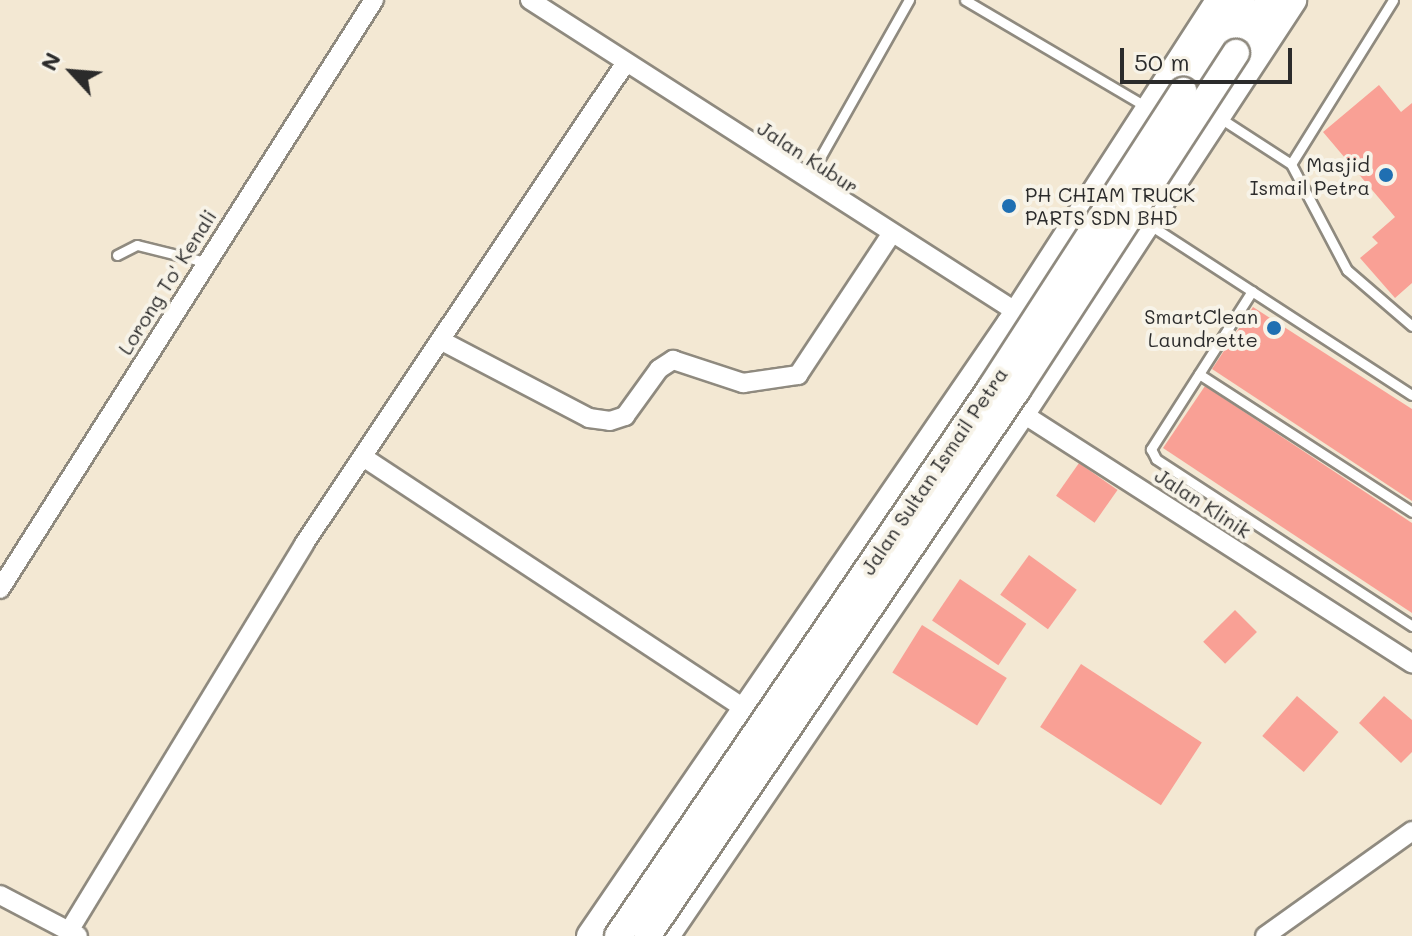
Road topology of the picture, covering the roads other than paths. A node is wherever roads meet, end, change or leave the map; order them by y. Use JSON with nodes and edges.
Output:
{"nodes":[{"id":1,"x":374,"y":0,"type":"edge"},
{"id":2,"x":530,"y":0,"type":"edge"},
{"id":3,"x":909,"y":0,"type":"edge"},
{"id":4,"x":965,"y":0,"type":"edge"},
{"id":5,"x":1220,"y":0,"type":"edge"},
{"id":6,"x":1242,"y":0,"type":"edge"},
{"id":7,"x":1270,"y":0,"type":"edge"},
{"id":8,"x":1293,"y":0,"type":"edge"},
{"id":9,"x":1393,"y":0,"type":"edge"},
{"id":10,"x":624,"y":65,"type":"junction"},
{"id":11,"x":1150,"y":109,"type":"junction"},
{"id":12,"x":1218,"y":116,"type":"junction"},
{"id":13,"x":1291,"y":164,"type":"junction"},
{"id":14,"x":806,"y":182,"type":"junction"},
{"id":15,"x":1147,"y":223,"type":"junction"},
{"id":16,"x":890,"y":236,"type":"junction"},
{"id":17,"x":117,"y":255,"type":"dead end"},
{"id":18,"x":205,"y":262,"type":"junction"},
{"id":19,"x":1252,"y":291,"type":"junction"},
{"id":20,"x":1017,"y":312,"type":"junction"},
{"id":21,"x":1412,"y":326,"type":"edge"},
{"id":22,"x":442,"y":341,"type":"junction"},
{"id":23,"x":1067,"y":344,"type":"junction"},
{"id":24,"x":1199,"y":374,"type":"junction"},
{"id":25,"x":971,"y":380,"type":"junction"},
{"id":26,"x":1412,"y":395,"type":"edge"},
{"id":27,"x":1022,"y":413,"type":"junction"},
{"id":28,"x":366,"y":459,"type":"junction"},
{"id":29,"x":1412,"y":512,"type":"edge"},
{"id":30,"x":0,"y":589,"type":"edge"},
{"id":31,"x":1412,"y":626,"type":"edge"},
{"id":32,"x":1412,"y":664,"type":"edge"},
{"id":33,"x":745,"y":709,"type":"junction"},
{"id":34,"x":1412,"y":831,"type":"edge"},
{"id":35,"x":0,"y":895,"type":"edge"},
{"id":36,"x":74,"y":934,"type":"edge"},
{"id":37,"x":590,"y":936,"type":"edge"},
{"id":38,"x":618,"y":936,"type":"edge"},
{"id":39,"x":647,"y":936,"type":"edge"},
{"id":40,"x":666,"y":936,"type":"edge"},
{"id":41,"x":1265,"y":936,"type":"edge"}],
"edges":[{"from":1,"to":18,"type":"street","name":"Lorong To' Kenali"},
{"from":2,"to":10,"type":"street","name":"Jalan Kubur"},
{"from":3,"to":14,"type":"lane"},
{"from":4,"to":11,"type":"lane"},
{"from":5,"to":11,"type":"street"},
{"from":6,"to":38,"type":"street","name":"Jalan Sultan Ismail Petra","bridge":true},
{"from":7,"to":39,"type":"street","name":"Jalan Sultan Ismail Petra","bridge":true},
{"from":8,"to":12,"type":"street"},
{"from":9,"to":13,"type":"lane"},
{"from":10,"to":14,"type":"street","name":"Jalan Kubur"},
{"from":10,"to":22,"type":"street"},
{"from":11,"to":20,"type":"street"},
{"from":12,"to":13,"type":"lane"},
{"from":12,"to":15,"type":"street"},
{"from":13,"to":21,"type":"lane"},
{"from":14,"to":16,"type":"street","name":"Jalan Kubur"},
{"from":15,"to":19,"type":"lane"},
{"from":15,"to":23,"type":"street"},
{"from":16,"to":20,"type":"street","name":"Jalan Kubur"},
{"from":16,"to":22,"type":"street"},
{"from":17,"to":18,"type":"lane"},
{"from":18,"to":30,"type":"street","name":"Lorong To' Kenali"},
{"from":19,"to":24,"type":"lane"},
{"from":19,"to":26,"type":"lane"},
{"from":20,"to":23,"type":"street","name":"Jalan Kubur"},
{"from":20,"to":25,"type":"street"},
{"from":22,"to":28,"type":"street"},
{"from":23,"to":27,"type":"street"},
{"from":24,"to":29,"type":"lane"},
{"from":24,"to":31,"type":"lane"},
{"from":25,"to":27,"type":"street","name":"Jalan Klinik"},
{"from":25,"to":33,"type":"street"},
{"from":27,"to":32,"type":"street","name":"Jalan Klinik"},
{"from":27,"to":40,"type":"street"},
{"from":28,"to":33,"type":"street"},
{"from":28,"to":36,"type":"street"},
{"from":33,"to":37,"type":"street"},
{"from":34,"to":41,"type":"street"},
{"from":35,"to":36,"type":"street"}]}
